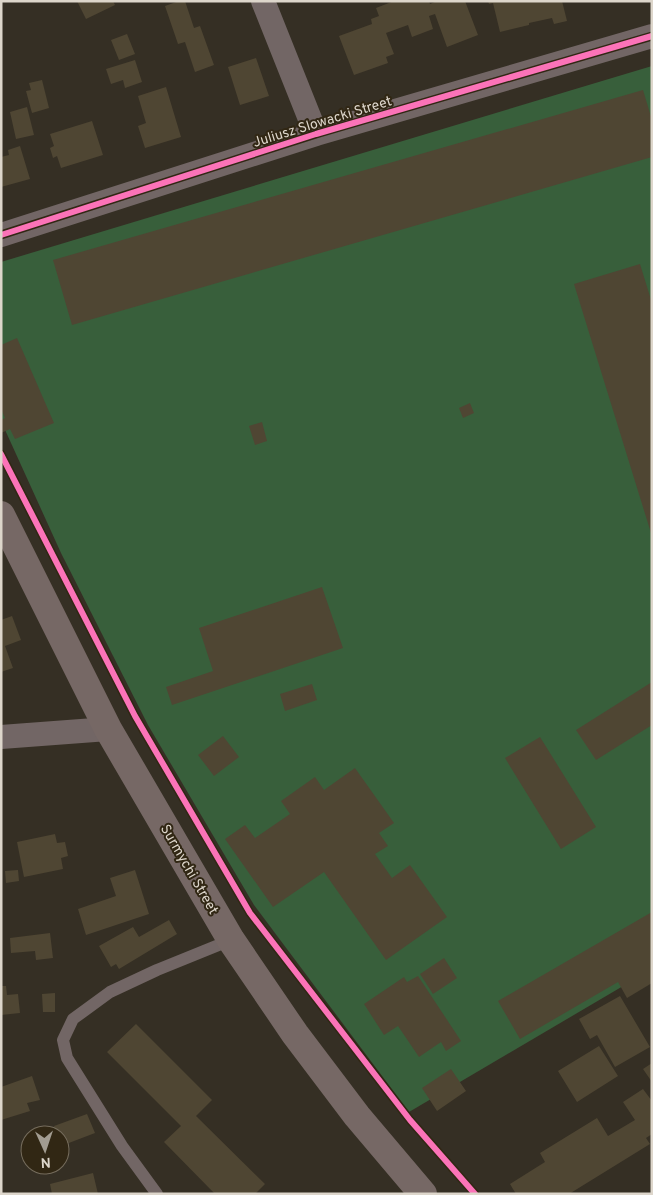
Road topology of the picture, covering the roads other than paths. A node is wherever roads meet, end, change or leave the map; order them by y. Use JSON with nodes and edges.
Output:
{"nodes":[{"id":1,"x":263,"y":1,"type":"edge"},
{"id":2,"x":652,"y":36,"type":"edge"},
{"id":3,"x":316,"y":134,"type":"junction"},
{"id":4,"x":1,"y":235,"type":"edge"},
{"id":5,"x":1,"y":515,"type":"edge"},
{"id":6,"x":108,"y":729,"type":"junction"},
{"id":7,"x":1,"y":737,"type":"edge"},
{"id":8,"x":231,"y":940,"type":"junction"},
{"id":9,"x":157,"y":1194,"type":"edge"},
{"id":10,"x":423,"y":1194,"type":"edge"}],
"edges":[{"from":1,"to":3,"type":"street"},
{"from":2,"to":3,"type":"street","name":"Juliusz Slowacki Street"},
{"from":3,"to":4,"type":"street","name":"Juliusz Slowacki Street"},
{"from":5,"to":6,"type":"main road","name":"Surmychi Street"},
{"from":6,"to":7,"type":"street"},
{"from":6,"to":8,"type":"main road","name":"Surmychi Street"},
{"from":8,"to":9,"type":"lane"},
{"from":8,"to":10,"type":"main road","name":"Surmychi Street"}]}
